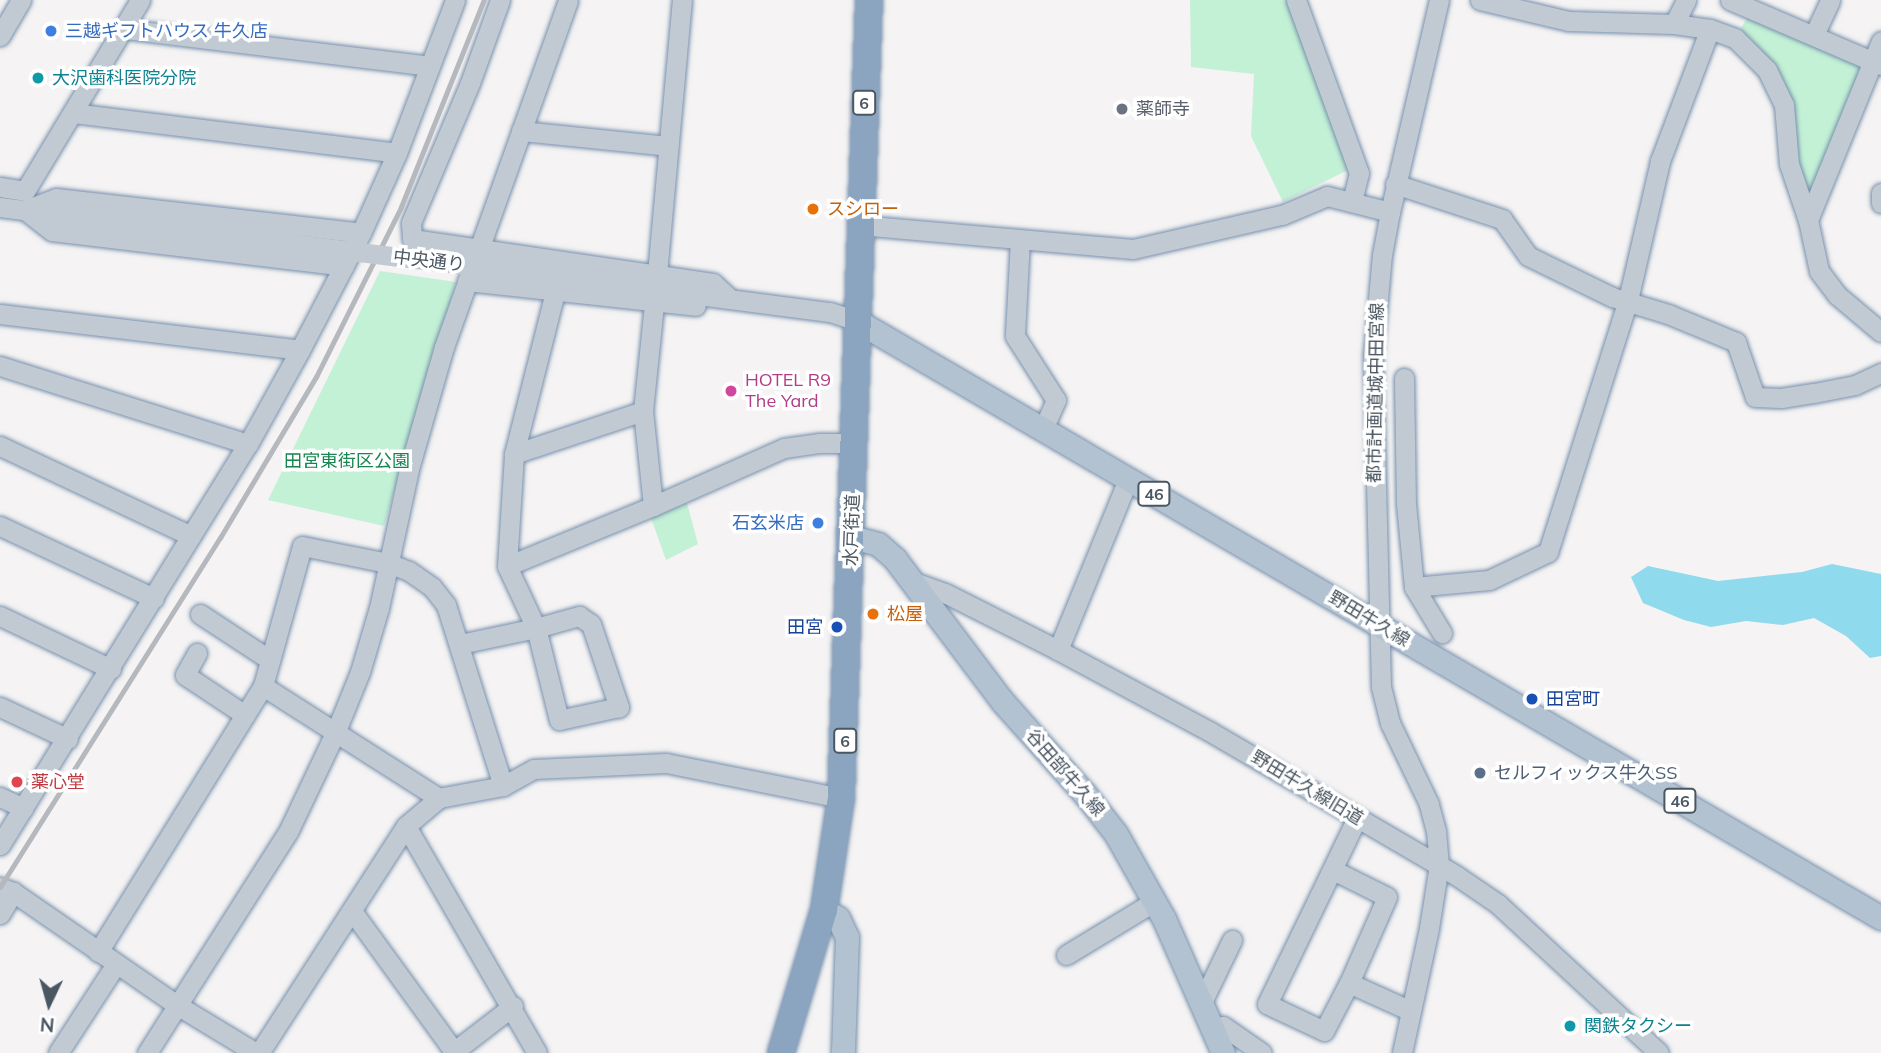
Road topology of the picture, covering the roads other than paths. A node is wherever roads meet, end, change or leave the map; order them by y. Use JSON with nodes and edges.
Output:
{"nodes":[{"id":1,"x":21,"y":0,"type":"edge"},
{"id":2,"x":140,"y":0,"type":"edge"},
{"id":3,"x":455,"y":0,"type":"edge"},
{"id":4,"x":499,"y":0,"type":"edge"},
{"id":5,"x":568,"y":0,"type":"edge"},
{"id":6,"x":682,"y":0,"type":"edge"},
{"id":7,"x":869,"y":0,"type":"edge"},
{"id":8,"x":1297,"y":0,"type":"edge"},
{"id":9,"x":1439,"y":0,"type":"edge"},
{"id":10,"x":1480,"y":0,"type":"edge"},
{"id":11,"x":1686,"y":0,"type":"edge"},
{"id":12,"x":1730,"y":0,"type":"edge"},
{"id":13,"x":1830,"y":0,"type":"edge"},
{"id":14,"x":1755,"y":4,"type":"edge"},
{"id":15,"x":1674,"y":24,"type":"junction"},
{"id":16,"x":125,"y":29,"type":"junction"},
{"id":17,"x":1710,"y":29,"type":"junction"},
{"id":18,"x":1814,"y":35,"type":"junction"},
{"id":19,"x":0,"y":36,"type":"edge"},
{"id":20,"x":1881,"y":41,"type":"edge"},
{"id":21,"x":1877,"y":63,"type":"edge"},
{"id":22,"x":430,"y":66,"type":"junction"},
{"id":23,"x":73,"y":113,"type":"junction"},
{"id":24,"x":522,"y":131,"type":"junction"},
{"id":25,"x":668,"y":146,"type":"junction"},
{"id":26,"x":397,"y":153,"type":"junction"},
{"id":27,"x":1395,"y":184,"type":"junction"},
{"id":28,"x":0,"y":187,"type":"edge"},
{"id":29,"x":1881,"y":193,"type":"edge"},
{"id":30,"x":1352,"y":202,"type":"junction"},
{"id":31,"x":1881,"y":203,"type":"edge"},
{"id":32,"x":0,"y":207,"type":"edge"},
{"id":33,"x":25,"y":210,"type":"junction"},
{"id":34,"x":1390,"y":212,"type":"junction"},
{"id":35,"x":1808,"y":220,"type":"junction"},
{"id":36,"x":859,"y":225,"type":"junction"},
{"id":37,"x":361,"y":233,"type":"junction"},
{"id":38,"x":1020,"y":240,"type":"junction"},
{"id":39,"x":478,"y":250,"type":"junction"},
{"id":40,"x":344,"y":266,"type":"junction"},
{"id":41,"x":657,"y":274,"type":"junction"},
{"id":42,"x":467,"y":281,"type":"junction"},
{"id":43,"x":554,"y":284,"type":"junction"},
{"id":44,"x":730,"y":299,"type":"junction"},
{"id":45,"x":1628,"y":300,"type":"junction"},
{"id":46,"x":654,"y":304,"type":"junction"},
{"id":47,"x":0,"y":314,"type":"edge"},
{"id":48,"x":857,"y":321,"type":"junction"},
{"id":49,"x":1881,"y":332,"type":"edge"},
{"id":50,"x":300,"y":350,"type":"junction"},
{"id":51,"x":0,"y":366,"type":"edge"},
{"id":52,"x":1881,"y":373,"type":"edge"},
{"id":53,"x":1404,"y":378,"type":"dead end"},
{"id":54,"x":643,"y":411,"type":"junction"},
{"id":55,"x":1043,"y":429,"type":"junction"},
{"id":56,"x":855,"y":443,"type":"junction"},
{"id":57,"x":248,"y":444,"type":"junction"},
{"id":58,"x":0,"y":446,"type":"edge"},
{"id":59,"x":514,"y":454,"type":"junction"},
{"id":60,"x":1128,"y":479,"type":"junction"},
{"id":61,"x":1406,"y":504,"type":"junction"},
{"id":62,"x":653,"y":506,"type":"junction"},
{"id":63,"x":1376,"y":512,"type":"junction"},
{"id":64,"x":0,"y":526,"type":"edge"},
{"id":65,"x":191,"y":536,"type":"junction"},
{"id":66,"x":852,"y":537,"type":"junction"},
{"id":67,"x":388,"y":563,"type":"junction"},
{"id":68,"x":507,"y":566,"type":"junction"},
{"id":69,"x":915,"y":582,"type":"junction"},
{"id":70,"x":1414,"y":587,"type":"junction"},
{"id":71,"x":154,"y":598,"type":"junction"},
{"id":72,"x":200,"y":614,"type":"dead end"},
{"id":73,"x":0,"y":615,"type":"edge"},
{"id":74,"x":1379,"y":624,"type":"junction"},
{"id":75,"x":536,"y":628,"type":"junction"},
{"id":76,"x":1441,"y":633,"type":"dead end"},
{"id":77,"x":460,"y":644,"type":"junction"},
{"id":78,"x":1058,"y":650,"type":"junction"},
{"id":79,"x":197,"y":653,"type":"dead end"},
{"id":80,"x":270,"y":660,"type":"junction"},
{"id":81,"x":111,"y":669,"type":"junction"},
{"id":82,"x":263,"y":686,"type":"junction"},
{"id":83,"x":0,"y":707,"type":"edge"},
{"id":84,"x":244,"y":715,"type":"junction"},
{"id":85,"x":336,"y":732,"type":"junction"},
{"id":86,"x":68,"y":739,"type":"junction"},
{"id":87,"x":503,"y":786,"type":"junction"},
{"id":88,"x":0,"y":797,"type":"edge"},
{"id":89,"x":439,"y":798,"type":"junction"},
{"id":90,"x":841,"y":798,"type":"junction"},
{"id":91,"x":24,"y":808,"type":"junction"},
{"id":92,"x":1357,"y":818,"type":"junction"},
{"id":93,"x":407,"y":826,"type":"junction"},
{"id":94,"x":0,"y":845,"type":"edge"},
{"id":95,"x":1439,"y":865,"type":"junction"},
{"id":96,"x":1333,"y":870,"type":"junction"},
{"id":97,"x":7,"y":889,"type":"edge"},
{"id":98,"x":1155,"y":901,"type":"junction"},
{"id":99,"x":824,"y":910,"type":"junction"},
{"id":100,"x":352,"y":911,"type":"junction"},
{"id":101,"x":0,"y":914,"type":"edge"},
{"id":102,"x":1881,"y":918,"type":"edge"},
{"id":103,"x":1232,"y":940,"type":"dead end"},
{"id":104,"x":98,"y":952,"type":"junction"},
{"id":105,"x":1066,"y":956,"type":"dead end"},
{"id":106,"x":116,"y":964,"type":"junction"},
{"id":107,"x":1349,"y":983,"type":"junction"},
{"id":108,"x":1202,"y":1002,"type":"junction"},
{"id":109,"x":177,"y":1006,"type":"junction"},
{"id":110,"x":513,"y":1006,"type":"junction"},
{"id":111,"x":1411,"y":1011,"type":"junction"},
{"id":112,"x":1213,"y":1029,"type":"junction"},
{"id":113,"x":454,"y":1052,"type":"edge"},
{"id":114,"x":58,"y":1053,"type":"edge"},
{"id":115,"x":147,"y":1053,"type":"edge"},
{"id":116,"x":258,"y":1053,"type":"edge"},
{"id":117,"x":537,"y":1053,"type":"edge"},
{"id":118,"x":781,"y":1053,"type":"edge"},
{"id":119,"x":843,"y":1053,"type":"edge"},
{"id":120,"x":1223,"y":1053,"type":"edge"},
{"id":121,"x":1262,"y":1053,"type":"edge"},
{"id":122,"x":1402,"y":1053,"type":"edge"},
{"id":123,"x":1659,"y":1053,"type":"edge"}],
"edges":[{"from":1,"to":19,"type":"street"},
{"from":2,"to":16,"type":"street"},
{"from":3,"to":22,"type":"street"},
{"from":4,"to":39,"type":"street"},
{"from":5,"to":24,"type":"street"},
{"from":6,"to":25,"type":"street"},
{"from":7,"to":36,"type":"highway","name":"水戸街道","number":"6"},
{"from":8,"to":30,"type":"street"},
{"from":9,"to":27,"type":"street","name":"都市計画道城中田宮線"},
{"from":10,"to":15,"type":"street"},
{"from":11,"to":15,"type":"street"},
{"from":12,"to":14,"type":"street"},
{"from":13,"to":18,"type":"street"},
{"from":14,"to":18,"type":"street"},
{"from":15,"to":17,"type":"street"},
{"from":16,"to":22,"type":"street"},
{"from":16,"to":23,"type":"street"},
{"from":17,"to":35,"type":"street"},
{"from":17,"to":45,"type":"street"},
{"from":18,"to":21,"type":"street"},
{"from":20,"to":21,"type":"street"},
{"from":21,"to":35,"type":"street"},
{"from":22,"to":26,"type":"street"},
{"from":23,"to":26,"type":"street"},
{"from":23,"to":28,"type":"street"},
{"from":24,"to":25,"type":"street"},
{"from":24,"to":39,"type":"street"},
{"from":25,"to":41,"type":"street"},
{"from":26,"to":37,"type":"street"},
{"from":27,"to":34,"type":"street","name":"都市計画道城中田宮線"},
{"from":27,"to":45,"type":"street"},
{"from":29,"to":31,"type":"street"},
{"from":30,"to":34,"type":"street"},
{"from":30,"to":38,"type":"street"},
{"from":32,"to":33,"type":"street","name":"中央通り"},
{"from":33,"to":37,"type":"street"},
{"from":33,"to":40,"type":"street"},
{"from":33,"to":43,"type":"street","name":"中央通り","bridge":true},
{"from":34,"to":63,"type":"street","name":"都市計画道城中田宮線"},
{"from":35,"to":49,"type":"street"},
{"from":36,"to":38,"type":"street"},
{"from":36,"to":48,"type":"highway","name":"水戸街道","number":"6"},
{"from":37,"to":40,"type":"street"},
{"from":38,"to":55,"type":"street"},
{"from":39,"to":41,"type":"street"},
{"from":39,"to":42,"type":"street"},
{"from":40,"to":50,"type":"street"},
{"from":41,"to":44,"type":"street"},
{"from":42,"to":43,"type":"street"},
{"from":42,"to":67,"type":"street"},
{"from":43,"to":44,"type":"street","name":"中央通り"},
{"from":43,"to":46,"type":"street"},
{"from":43,"to":59,"type":"street"},
{"from":44,"to":46,"type":"street"},
{"from":44,"to":48,"type":"street","name":"中央通り"},
{"from":45,"to":52,"type":"street"},
{"from":45,"to":70,"type":"street"},
{"from":46,"to":54,"type":"street"},
{"from":47,"to":50,"type":"street"},
{"from":48,"to":55,"type":"main road","name":"野田牛久線","number":"46"},
{"from":48,"to":56,"type":"highway","name":"水戸街道","number":"6"},
{"from":50,"to":57,"type":"street"},
{"from":51,"to":57,"type":"street"},
{"from":53,"to":61,"type":"street"},
{"from":54,"to":59,"type":"street"},
{"from":54,"to":62,"type":"street"},
{"from":55,"to":60,"type":"main road","name":"野田牛久線","number":"46"},
{"from":56,"to":62,"type":"street"},
{"from":56,"to":66,"type":"highway","name":"水戸街道","number":"6"},
{"from":57,"to":65,"type":"street"},
{"from":58,"to":65,"type":"street"},
{"from":59,"to":68,"type":"street"},
{"from":60,"to":74,"type":"main road","name":"野田牛久線","number":"46"},
{"from":60,"to":78,"type":"street"},
{"from":61,"to":63,"type":"street"},
{"from":61,"to":70,"type":"street"},
{"from":62,"to":68,"type":"street"},
{"from":63,"to":74,"type":"street","name":"都市計画道城中田宮線"},
{"from":64,"to":71,"type":"street"},
{"from":65,"to":71,"type":"street"},
{"from":66,"to":69,"type":"main road","name":"谷田部牛久線"},
{"from":66,"to":90,"type":"highway","name":"水戸街道","number":"6"},
{"from":67,"to":77,"type":"street"},
{"from":67,"to":80,"type":"street"},
{"from":67,"to":85,"type":"street"},
{"from":68,"to":75,"type":"street"},
{"from":69,"to":78,"type":"street","name":"野田牛久線旧道"},
{"from":69,"to":98,"type":"main road","name":"谷田部牛久線"},
{"from":70,"to":76,"type":"street"},
{"from":71,"to":81,"type":"street"},
{"from":72,"to":80,"type":"street"},
{"from":73,"to":81,"type":"street"},
{"from":74,"to":95,"type":"street","name":"都市計画道城中田宮線"},
{"from":74,"to":102,"type":"main road","name":"野田牛久線","number":"46"},
{"from":75,"to":75,"type":"street"},
{"from":75,"to":77,"type":"street"},
{"from":77,"to":87,"type":"street"},
{"from":78,"to":92,"type":"street","name":"野田牛久線旧道"},
{"from":79,"to":84,"type":"street"},
{"from":80,"to":82,"type":"street"},
{"from":81,"to":86,"type":"street"},
{"from":82,"to":84,"type":"street"},
{"from":82,"to":85,"type":"street"},
{"from":83,"to":86,"type":"street"},
{"from":84,"to":104,"type":"street"},
{"from":85,"to":89,"type":"street"},
{"from":85,"to":109,"type":"street"},
{"from":86,"to":91,"type":"street"},
{"from":87,"to":89,"type":"street"},
{"from":87,"to":90,"type":"street"},
{"from":88,"to":91,"type":"street"},
{"from":89,"to":93,"type":"street"},
{"from":90,"to":99,"type":"highway","name":"水戸街道","number":"6"},
{"from":91,"to":94,"type":"street"},
{"from":92,"to":95,"type":"street","name":"野田牛久線旧道"},
{"from":92,"to":96,"type":"street"},
{"from":93,"to":100,"type":"street"},
{"from":93,"to":110,"type":"street"},
{"from":95,"to":111,"type":"street","name":"都市計画道城中田宮線"},
{"from":95,"to":123,"type":"street","name":"野田牛久線旧道"},
{"from":96,"to":107,"type":"street"},
{"from":96,"to":107,"type":"street"},
{"from":97,"to":101,"type":"street"},
{"from":97,"to":104,"type":"street"},
{"from":98,"to":105,"type":"street"},
{"from":98,"to":108,"type":"main road","name":"谷田部牛久線"},
{"from":99,"to":118,"type":"highway","name":"水戸街道","number":"6"},
{"from":99,"to":119,"type":"main road"},
{"from":100,"to":113,"type":"street"},
{"from":100,"to":116,"type":"street"},
{"from":103,"to":108,"type":"street"},
{"from":104,"to":106,"type":"street"},
{"from":106,"to":109,"type":"street"},
{"from":106,"to":114,"type":"street"},
{"from":107,"to":111,"type":"street"},
{"from":108,"to":112,"type":"main road","name":"谷田部牛久線"},
{"from":109,"to":115,"type":"street"},
{"from":109,"to":116,"type":"street"},
{"from":110,"to":113,"type":"street"},
{"from":110,"to":117,"type":"street"},
{"from":111,"to":122,"type":"street","name":"都市計画道城中田宮線"},
{"from":112,"to":120,"type":"main road","name":"谷田部牛久線"},
{"from":112,"to":121,"type":"street"}]}
